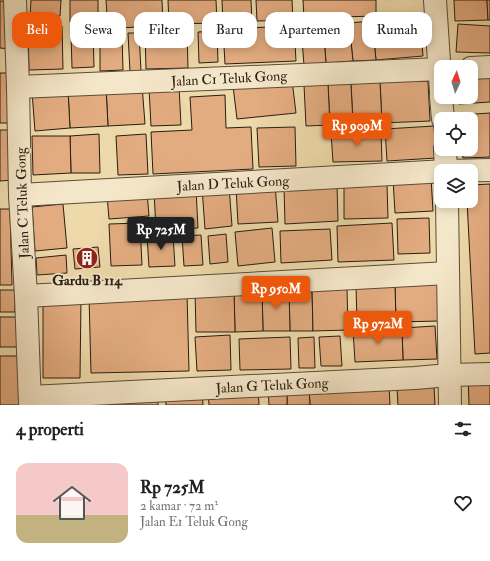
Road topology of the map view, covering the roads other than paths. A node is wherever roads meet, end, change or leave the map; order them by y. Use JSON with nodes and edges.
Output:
{"nodes":[{"id":1,"x":15,"y":0,"type":"edge"},
{"id":2,"x":435,"y":0,"type":"edge"},
{"id":3,"x":439,"y":60,"type":"edge"},
{"id":4,"x":490,"y":67,"type":"edge"},
{"id":5,"x":478,"y":68,"type":"edge"},
{"id":6,"x":434,"y":69,"type":"edge"},
{"id":7,"x":18,"y":87,"type":"junction"},
{"id":8,"x":434,"y":172,"type":"edge"},
{"id":9,"x":20,"y":195,"type":"junction"},
{"id":10,"x":446,"y":208,"type":"edge"},
{"id":11,"x":448,"y":273,"type":"junction"},
{"id":12,"x":26,"y":296,"type":"junction"},
{"id":13,"x":490,"y":374,"type":"edge"},
{"id":14,"x":450,"y":375,"type":"junction"},
{"id":15,"x":30,"y":401,"type":"edge"},
{"id":16,"x":450,"y":405,"type":"edge"}],
"edges":[{"from":1,"to":7,"type":"street","name":"Jalan C Teluk Gong"},
{"from":2,"to":3,"type":"street"},
{"from":4,"to":5,"type":"street"},
{"from":6,"to":7,"type":"street","name":"Jalan C1 Teluk Gong"},
{"from":7,"to":9,"type":"street","name":"Jalan C Teluk Gong"},
{"from":8,"to":9,"type":"street","name":"Jalan D Teluk Gong"},
{"from":9,"to":12,"type":"street","name":"Jalan C Teluk Gong"},
{"from":10,"to":11,"type":"street"},
{"from":11,"to":12,"type":"street"},
{"from":11,"to":14,"type":"street"},
{"from":12,"to":15,"type":"street","name":"Jalan C Teluk Gong"},
{"from":13,"to":14,"type":"street","name":"Jalan G Teluk Gong"},
{"from":14,"to":15,"type":"street","name":"Jalan G Teluk Gong"},
{"from":14,"to":16,"type":"street"}]}
